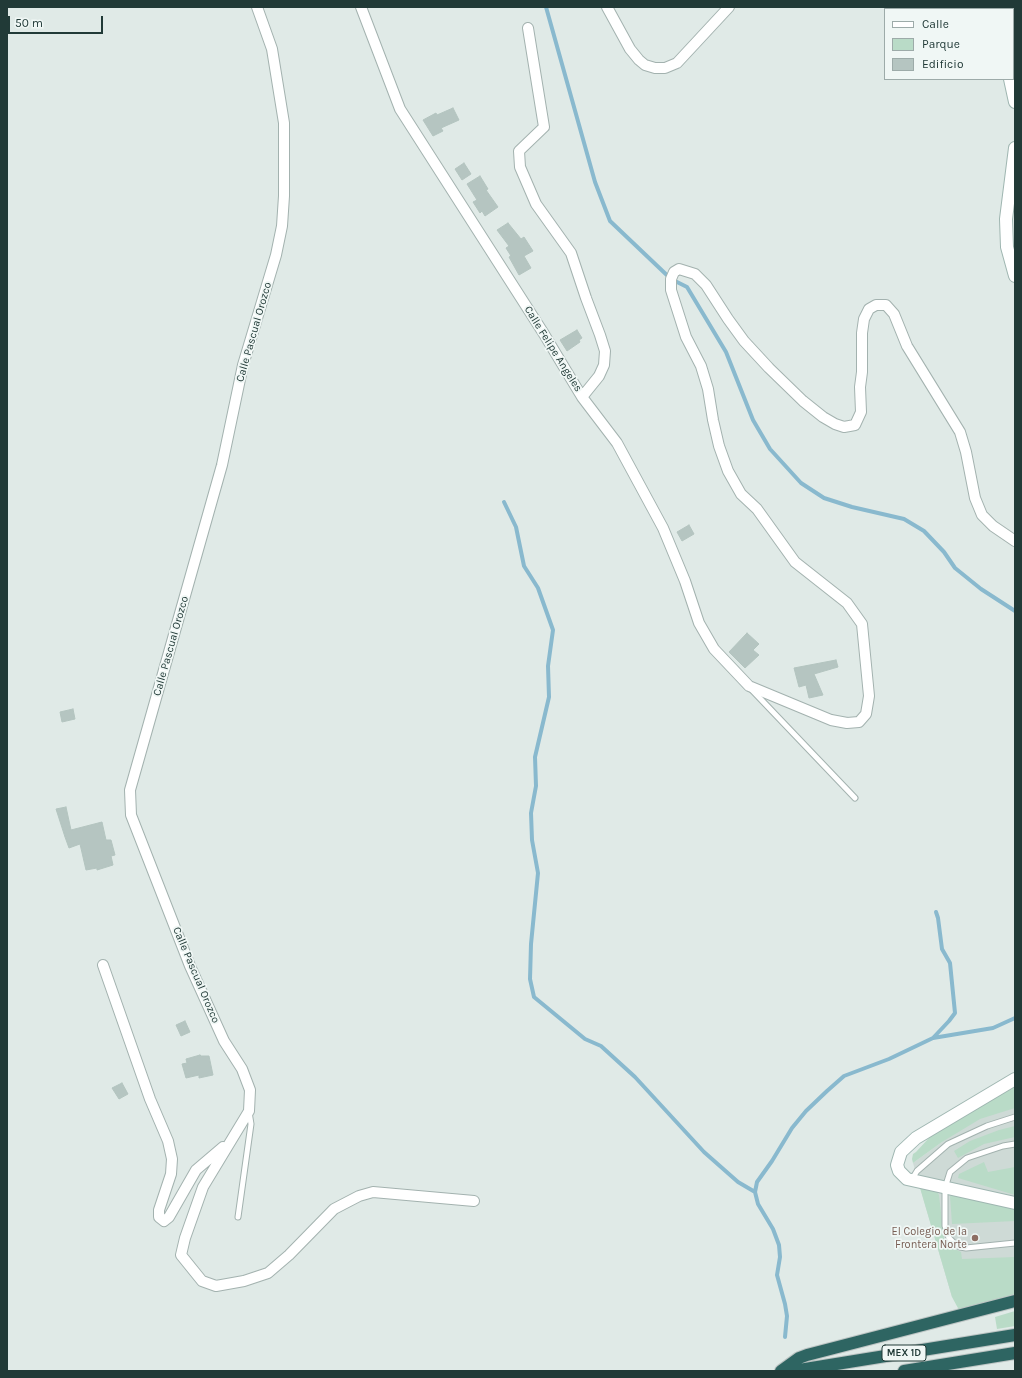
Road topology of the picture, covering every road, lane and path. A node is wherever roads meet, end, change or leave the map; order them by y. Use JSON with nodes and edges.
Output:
{"nodes":[{"id":1,"x":257,"y":7,"type":"edge"},
{"id":2,"x":361,"y":7,"type":"edge"},
{"id":3,"x":607,"y":7,"type":"edge"},
{"id":4,"x":729,"y":7,"type":"edge"},
{"id":5,"x":528,"y":28,"type":"dead end"},
{"id":6,"x":1010,"y":80,"type":"edge"},
{"id":7,"x":1015,"y":102,"type":"edge"},
{"id":8,"x":1015,"y":148,"type":"edge"},
{"id":9,"x":1015,"y":276,"type":"edge"},
{"id":10,"x":582,"y":397,"type":"junction"},
{"id":11,"x":1015,"y":541,"type":"edge"},
{"id":12,"x":749,"y":686,"type":"junction"},
{"id":13,"x":855,"y":798,"type":"dead end"},
{"id":14,"x":103,"y":965,"type":"dead end"},
{"id":15,"x":1015,"y":1079,"type":"edge"},
{"id":16,"x":249,"y":1111,"type":"junction"},
{"id":17,"x":1015,"y":1117,"type":"edge"},
{"id":18,"x":229,"y":1142,"type":"junction"},
{"id":19,"x":1015,"y":1144,"type":"edge"},
{"id":20,"x":912,"y":1180,"type":"junction"},
{"id":21,"x":945,"y":1188,"type":"junction"},
{"id":22,"x":474,"y":1201,"type":"dead end"},
{"id":23,"x":1015,"y":1203,"type":"edge"},
{"id":24,"x":238,"y":1217,"type":"dead end"},
{"id":25,"x":1015,"y":1243,"type":"edge"},
{"id":26,"x":1015,"y":1301,"type":"edge"},
{"id":27,"x":1015,"y":1335,"type":"edge"},
{"id":28,"x":1015,"y":1353,"type":"edge"},
{"id":29,"x":781,"y":1371,"type":"edge"},
{"id":30,"x":793,"y":1371,"type":"edge"},
{"id":31,"x":904,"y":1371,"type":"edge"}],
"edges":[{"from":1,"to":16,"type":"street","name":"Calle Pascual Orozco"},
{"from":2,"to":10,"type":"street","name":"Calle Felipe Angeles"},
{"from":3,"to":4,"type":"street"},
{"from":5,"to":10,"type":"street"},
{"from":6,"to":7,"type":"main road"},
{"from":8,"to":9,"type":"main road"},
{"from":10,"to":12,"type":"street","name":"Calle Felipe Angeles"},
{"from":11,"to":12,"type":"street"},
{"from":12,"to":13,"type":"lane"},
{"from":14,"to":18,"type":"street"},
{"from":15,"to":20,"type":"main road"},
{"from":16,"to":18,"type":"street"},
{"from":16,"to":24,"type":"lane"},
{"from":17,"to":20,"type":"lane"},
{"from":18,"to":22,"type":"street"},
{"from":19,"to":21,"type":"lane"},
{"from":20,"to":21,"type":"main road"},
{"from":21,"to":23,"type":"main road"},
{"from":21,"to":25,"type":"lane"},
{"from":26,"to":29,"type":"highway"},
{"from":27,"to":30,"type":"highway","number":"MEX 1D"},
{"from":28,"to":31,"type":"highway","number":"MEX 1D"}]}
